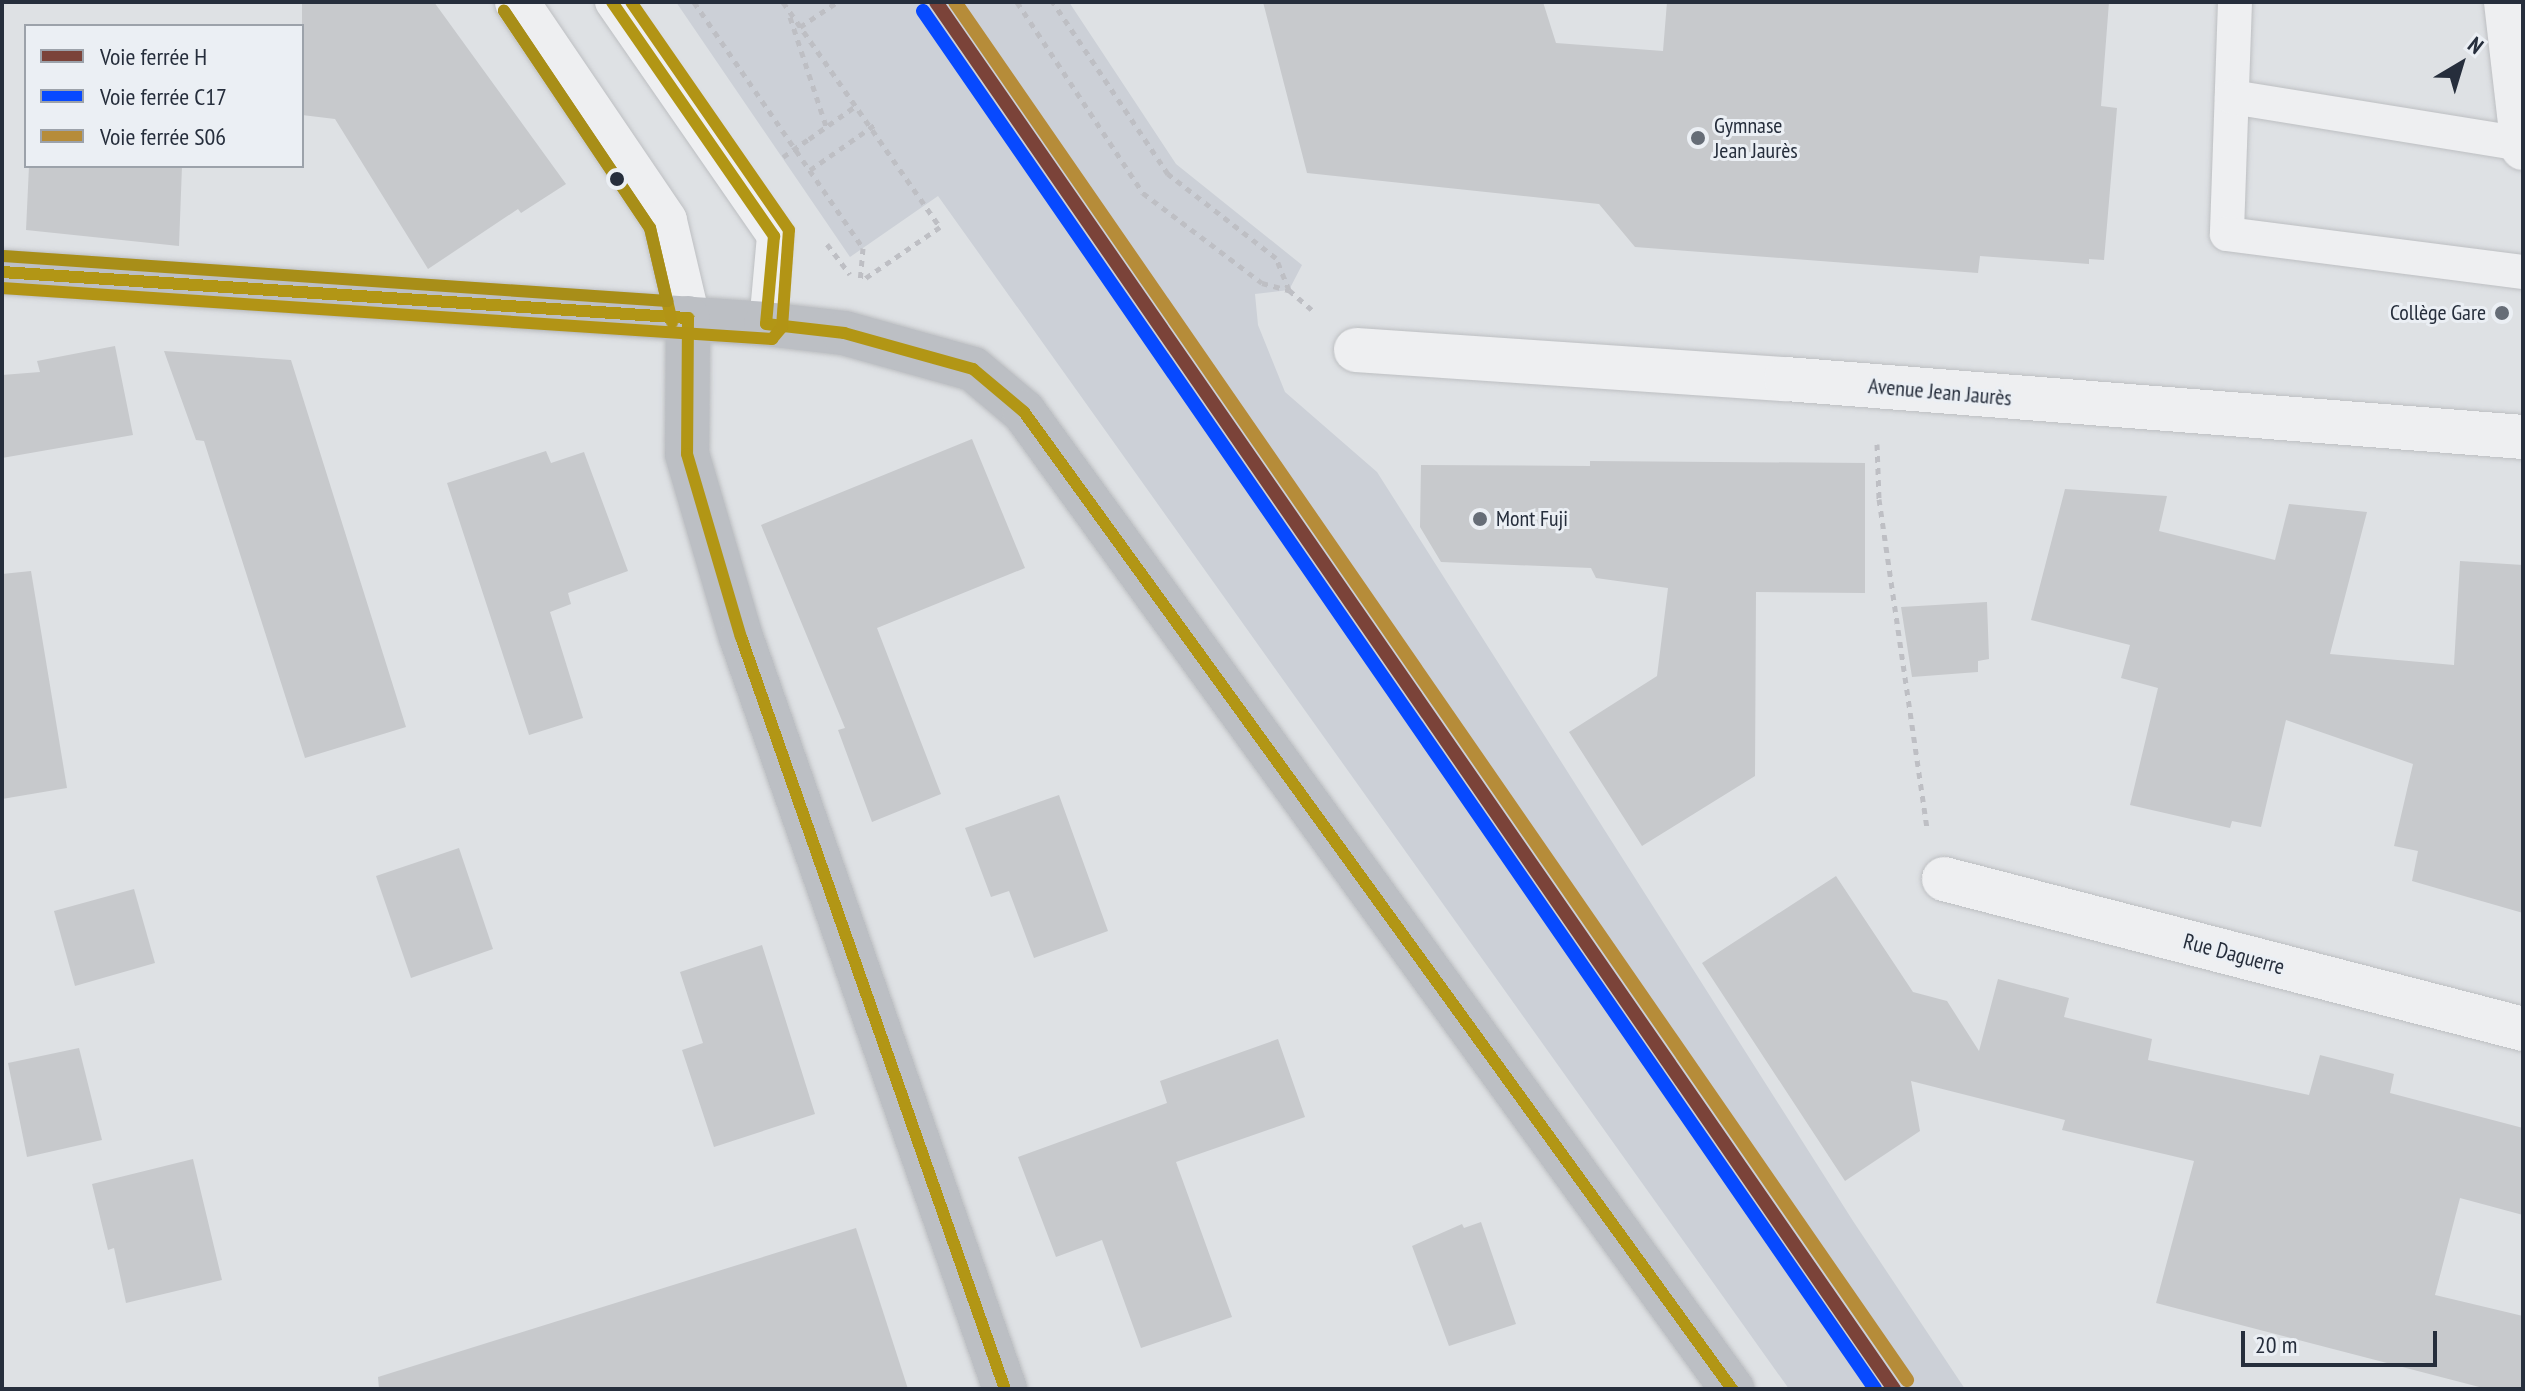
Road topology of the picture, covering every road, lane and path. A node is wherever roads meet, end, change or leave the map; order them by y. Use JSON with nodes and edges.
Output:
{"nodes":[{"id":1,"x":517,"y":2,"type":"edge"},
{"id":2,"x":612,"y":2,"type":"edge"},
{"id":3,"x":694,"y":2,"type":"edge"},
{"id":4,"x":783,"y":2,"type":"edge"},
{"id":5,"x":837,"y":2,"type":"edge"},
{"id":6,"x":1017,"y":2,"type":"edge"},
{"id":7,"x":1053,"y":2,"type":"edge"},
{"id":8,"x":2235,"y":2,"type":"edge"},
{"id":9,"x":2497,"y":3,"type":"edge"},
{"id":10,"x":787,"y":9,"type":"junction"},
{"id":11,"x":800,"y":27,"type":"junction"},
{"id":12,"x":2232,"y":97,"type":"junction"},
{"id":13,"x":858,"y":105,"type":"dead end"},
{"id":14,"x":877,"y":123,"type":"dead end"},
{"id":15,"x":826,"y":126,"type":"junction"},
{"id":16,"x":2523,"y":146,"type":"edge"},
{"id":17,"x":783,"y":157,"type":"dead end"},
{"id":18,"x":810,"y":170,"type":"junction"},
{"id":19,"x":825,"y":242,"type":"dead end"},
{"id":20,"x":863,"y":248,"type":"dead end"},
{"id":21,"x":2,"y":272,"type":"edge"},
{"id":22,"x":2523,"y":272,"type":"edge"},
{"id":23,"x":688,"y":318,"type":"junction"},
{"id":24,"x":766,"y":324,"type":"junction"},
{"id":25,"x":1356,"y":350,"type":"dead end"},
{"id":26,"x":2523,"y":437,"type":"edge"},
{"id":27,"x":1877,"y":457,"type":"dead end"},
{"id":28,"x":1944,"y":879,"type":"joint"},
{"id":29,"x":2523,"y":1029,"type":"edge"},
{"id":30,"x":1005,"y":1389,"type":"edge"},
{"id":31,"x":1732,"y":1389,"type":"edge"}],
"edges":[{"from":1,"to":23,"type":"street"},
{"from":2,"to":24,"type":"lane"},
{"from":3,"to":18,"type":"path"},
{"from":4,"to":10,"type":"path"},
{"from":5,"to":11,"type":"path"},
{"from":6,"to":7,"type":"path"},
{"from":8,"to":12,"type":"lane"},
{"from":9,"to":16,"type":"street"},
{"from":10,"to":11,"type":"path"},
{"from":10,"to":15,"type":"path"},
{"from":11,"to":19,"type":"path"},
{"from":12,"to":16,"type":"lane"},
{"from":12,"to":22,"type":"lane"},
{"from":13,"to":15,"type":"path"},
{"from":14,"to":18,"type":"path"},
{"from":15,"to":17,"type":"path","bridge":true},
{"from":18,"to":20,"type":"path"},
{"from":21,"to":23,"type":"street"},
{"from":23,"to":24,"type":"street"},
{"from":23,"to":30,"type":"street"},
{"from":24,"to":31,"type":"street"},
{"from":25,"to":26,"type":"street","name":"Avenue Jean Jaurès"},
{"from":27,"to":28,"type":"path"},
{"from":28,"to":29,"type":"street","name":"Rue Daguerre"}]}
